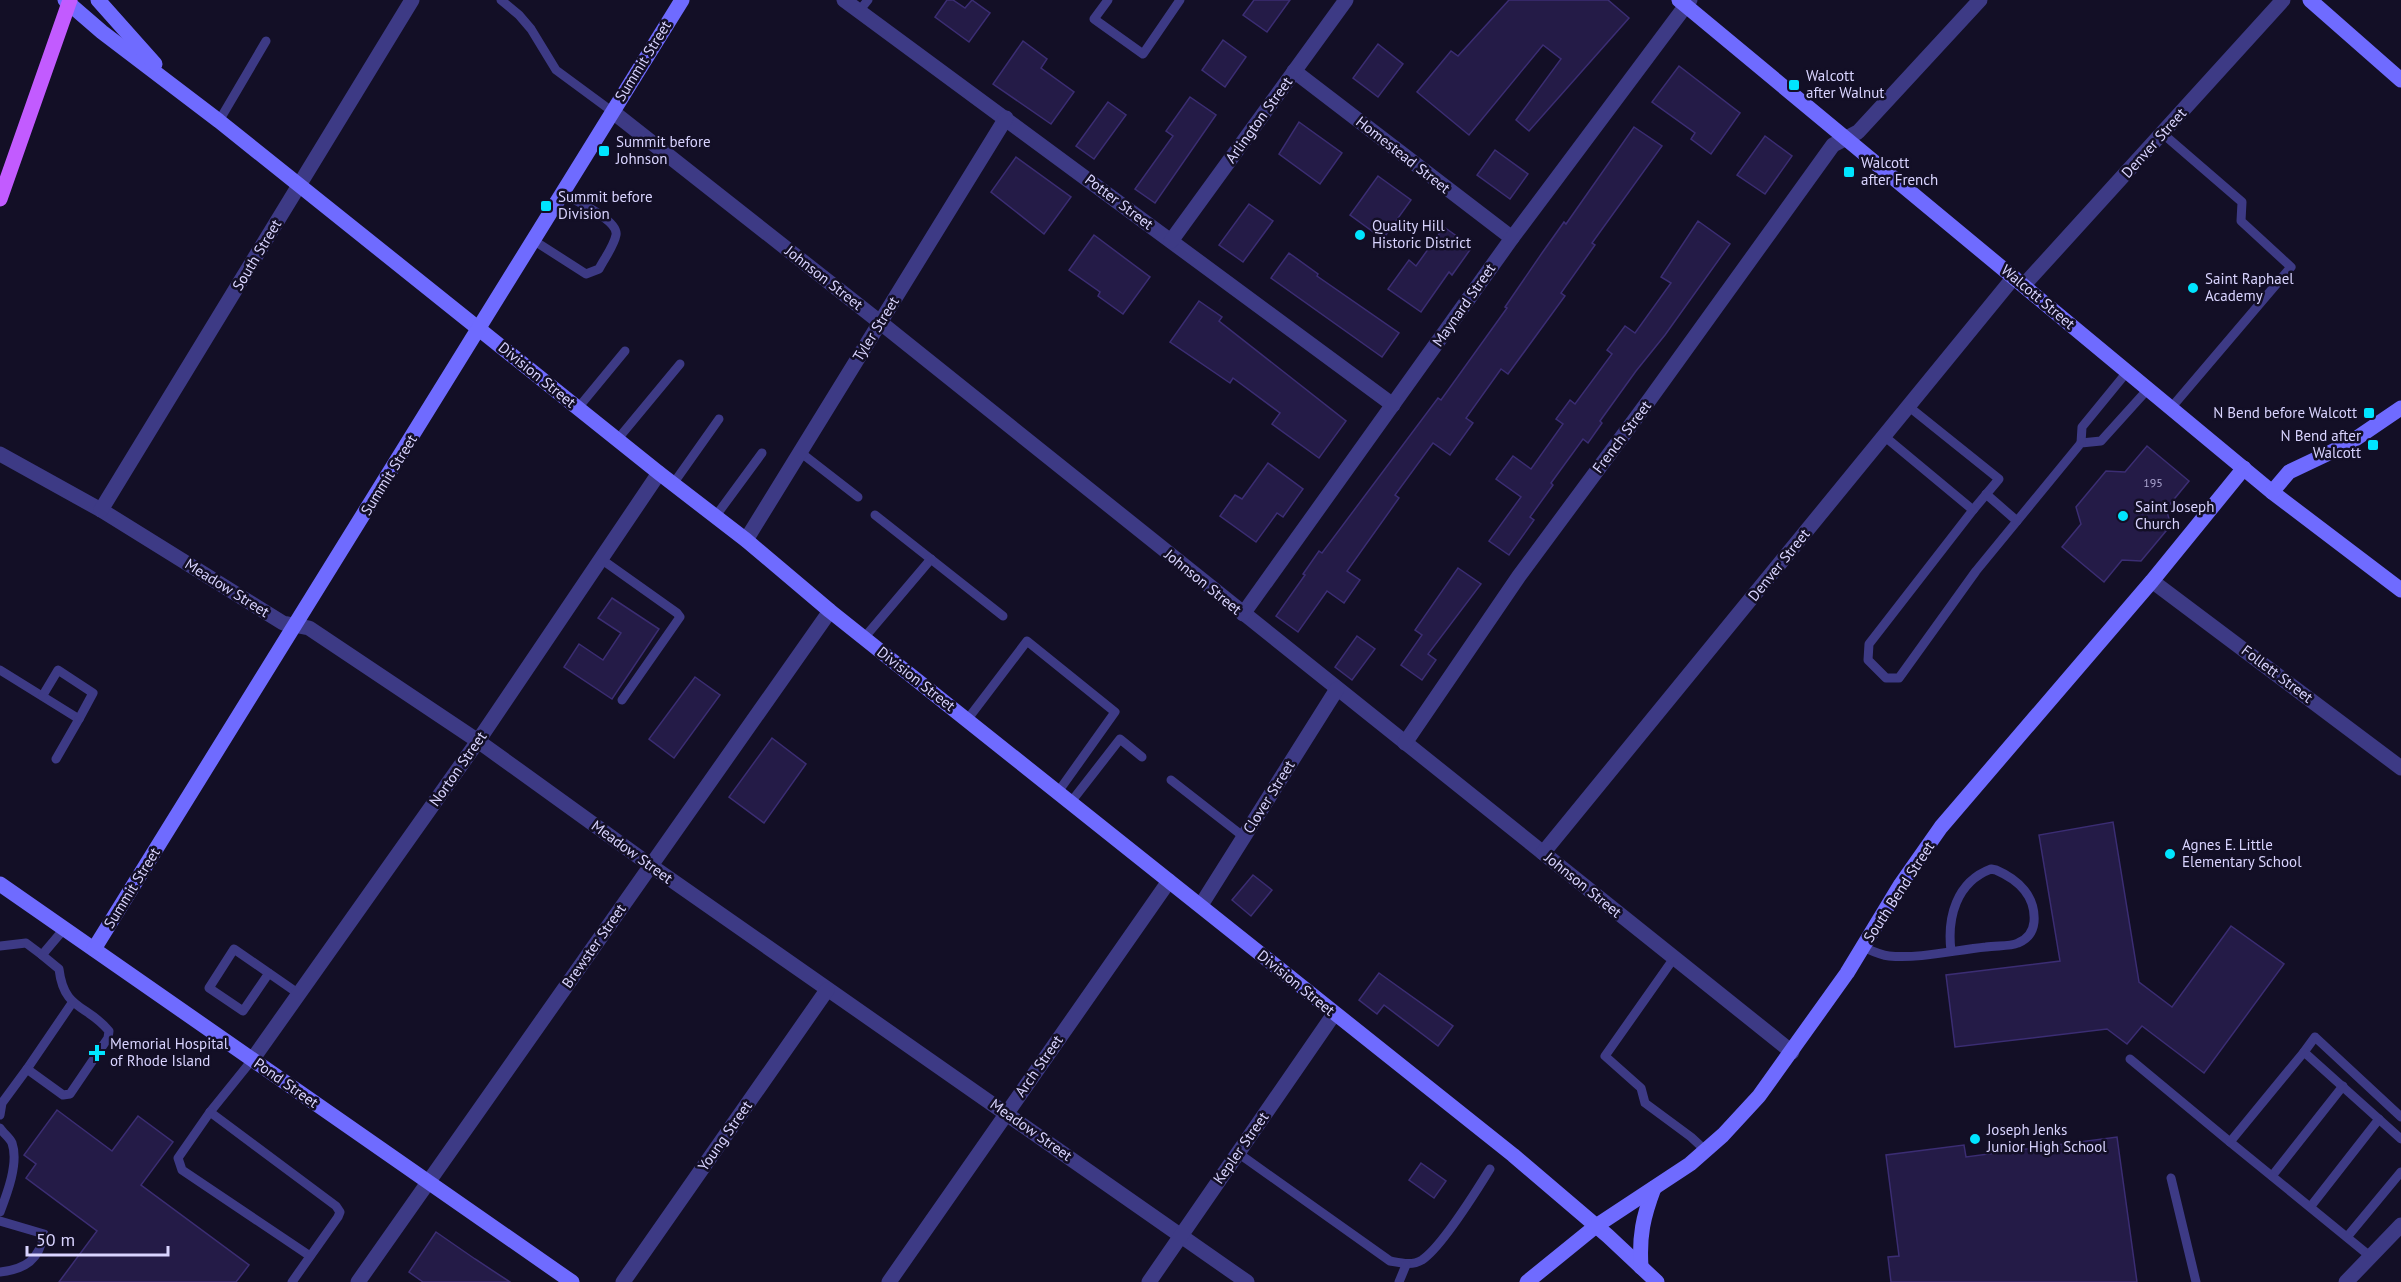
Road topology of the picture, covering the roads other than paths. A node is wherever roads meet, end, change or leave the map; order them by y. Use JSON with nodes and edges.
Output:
{"nodes":[{"id":1,"x":98,"y":0,"type":"edge"},
{"id":2,"x":412,"y":0,"type":"edge"},
{"id":3,"x":501,"y":0,"type":"edge"},
{"id":4,"x":682,"y":0,"type":"edge"},
{"id":5,"x":844,"y":0,"type":"edge"},
{"id":6,"x":1108,"y":0,"type":"edge"},
{"id":7,"x":1180,"y":0,"type":"edge"},
{"id":8,"x":1346,"y":0,"type":"edge"},
{"id":9,"x":1980,"y":0,"type":"edge"},
{"id":10,"x":2283,"y":0,"type":"edge"},
{"id":11,"x":2310,"y":0,"type":"edge"},
{"id":12,"x":68,"y":1,"type":"edge"},
{"id":13,"x":1685,"y":2,"type":"edge"},
{"id":14,"x":863,"y":5,"type":"edge"},
{"id":15,"x":266,"y":41,"type":"dead end"},
{"id":16,"x":1294,"y":71,"type":"junction"},
{"id":17,"x":2401,"y":80,"type":"edge"},
{"id":18,"x":170,"y":83,"type":"junction"},
{"id":19,"x":613,"y":112,"type":"junction"},
{"id":20,"x":1006,"y":118,"type":"junction"},
{"id":21,"x":219,"y":121,"type":"junction"},
{"id":22,"x":2162,"y":133,"type":"junction"},
{"id":23,"x":1847,"y":138,"type":"junction"},
{"id":24,"x":5,"y":164,"type":"edge"},
{"id":25,"x":299,"y":185,"type":"junction"},
{"id":26,"x":562,"y":193,"type":"junction"},
{"id":27,"x":0,"y":199,"type":"edge"},
{"id":28,"x":1512,"y":238,"type":"junction"},
{"id":29,"x":533,"y":240,"type":"junction"},
{"id":30,"x":1172,"y":241,"type":"junction"},
{"id":31,"x":2019,"y":281,"type":"junction"},
{"id":32,"x":881,"y":323,"type":"junction"},
{"id":33,"x":480,"y":329,"type":"junction"},
{"id":34,"x":626,"y":351,"type":"dead end"},
{"id":35,"x":680,"y":364,"type":"dead end"},
{"id":36,"x":2127,"y":372,"type":"junction"},
{"id":37,"x":2148,"y":389,"type":"junction"},
{"id":38,"x":1393,"y":405,"type":"junction"},
{"id":39,"x":1908,"y":406,"type":"junction"},
{"id":40,"x":578,"y":408,"type":"junction"},
{"id":41,"x":2172,"y":408,"type":"junction"},
{"id":42,"x":2401,"y":408,"type":"edge"},
{"id":43,"x":720,"y":419,"type":"dead end"},
{"id":44,"x":1884,"y":436,"type":"junction"},
{"id":45,"x":617,"y":440,"type":"junction"},
{"id":46,"x":2081,"y":443,"type":"junction"},
{"id":47,"x":800,"y":452,"type":"junction"},
{"id":48,"x":762,"y":453,"type":"dead end"},
{"id":49,"x":0,"y":454,"type":"edge"},
{"id":50,"x":2244,"y":468,"type":"junction"},
{"id":51,"x":659,"y":473,"type":"junction"},
{"id":52,"x":673,"y":484,"type":"junction"},
{"id":53,"x":2272,"y":492,"type":"junction"},
{"id":54,"x":1986,"y":494,"type":"junction"},
{"id":55,"x":858,"y":497,"type":"dead end"},
{"id":56,"x":101,"y":510,"type":"junction"},
{"id":57,"x":1973,"y":510,"type":"junction"},
{"id":58,"x":875,"y":515,"type":"dead end"},
{"id":59,"x":716,"y":517,"type":"junction"},
{"id":60,"x":2017,"y":521,"type":"junction"},
{"id":61,"x":746,"y":540,"type":"junction"},
{"id":62,"x":601,"y":559,"type":"junction"},
{"id":63,"x":931,"y":559,"type":"junction"},
{"id":64,"x":2152,"y":581,"type":"junction"},
{"id":65,"x":2401,"y":590,"type":"edge"},
{"id":66,"x":830,"y":611,"type":"junction"},
{"id":67,"x":1243,"y":614,"type":"junction"},
{"id":68,"x":1003,"y":616,"type":"dead end"},
{"id":69,"x":296,"y":625,"type":"junction"},
{"id":70,"x":864,"y":638,"type":"junction"},
{"id":71,"x":0,"y":670,"type":"edge"},
{"id":72,"x":1337,"y":689,"type":"junction"},
{"id":73,"x":43,"y":695,"type":"junction"},
{"id":74,"x":622,"y":700,"type":"dead end"},
{"id":75,"x":79,"y":719,"type":"junction"},
{"id":76,"x":967,"y":720,"type":"junction"},
{"id":77,"x":478,"y":741,"type":"junction"},
{"id":78,"x":1405,"y":743,"type":"junction"},
{"id":79,"x":1142,"y":757,"type":"dead end"},
{"id":80,"x":56,"y":759,"type":"dead end"},
{"id":81,"x":2401,"y":768,"type":"edge"},
{"id":82,"x":1171,"y":780,"type":"dead end"},
{"id":83,"x":1058,"y":792,"type":"junction"},
{"id":84,"x":1071,"y":802,"type":"junction"},
{"id":85,"x":1244,"y":837,"type":"junction"},
{"id":86,"x":1543,"y":853,"type":"junction"},
{"id":87,"x":650,"y":865,"type":"junction"},
{"id":88,"x":1169,"y":881,"type":"junction"},
{"id":89,"x":0,"y":884,"type":"edge"},
{"id":90,"x":1201,"y":905,"type":"junction"},
{"id":91,"x":64,"y":929,"type":"junction"},
{"id":92,"x":0,"y":946,"type":"edge"},
{"id":93,"x":1863,"y":946,"type":"junction"},
{"id":94,"x":94,"y":949,"type":"junction"},
{"id":95,"x":1951,"y":951,"type":"junction"},
{"id":96,"x":42,"y":955,"type":"junction"},
{"id":97,"x":1674,"y":958,"type":"junction"},
{"id":98,"x":269,"y":974,"type":"junction"},
{"id":99,"x":827,"y":990,"type":"junction"},
{"id":100,"x":299,"y":994,"type":"junction"},
{"id":101,"x":72,"y":1003,"type":"junction"},
{"id":102,"x":1334,"y":1014,"type":"junction"},
{"id":103,"x":1792,"y":1052,"type":"junction"},
{"id":104,"x":2304,"y":1052,"type":"junction"},
{"id":105,"x":2130,"y":1059,"type":"dead end"},
{"id":106,"x":252,"y":1060,"type":"junction"},
{"id":107,"x":27,"y":1069,"type":"junction"},
{"id":108,"x":2343,"y":1086,"type":"junction"},
{"id":109,"x":210,"y":1112,"type":"junction"},
{"id":110,"x":1006,"y":1112,"type":"junction"},
{"id":111,"x":0,"y":1115,"type":"edge"},
{"id":112,"x":2401,"y":1117,"type":"edge"},
{"id":113,"x":2379,"y":1119,"type":"junction"},
{"id":114,"x":0,"y":1128,"type":"edge"},
{"id":115,"x":2401,"y":1139,"type":"edge"},
{"id":116,"x":2230,"y":1142,"type":"junction"},
{"id":117,"x":1705,"y":1150,"type":"junction"},
{"id":118,"x":1238,"y":1153,"type":"junction"},
{"id":119,"x":1490,"y":1169,"type":"dead end"},
{"id":120,"x":2401,"y":1172,"type":"edge"},
{"id":121,"x":2272,"y":1176,"type":"junction"},
{"id":122,"x":2171,"y":1178,"type":"dead end"},
{"id":123,"x":428,"y":1182,"type":"junction"},
{"id":124,"x":1653,"y":1188,"type":"junction"},
{"id":125,"x":2311,"y":1206,"type":"junction"},
{"id":126,"x":0,"y":1212,"type":"edge"},
{"id":127,"x":0,"y":1221,"type":"edge"},
{"id":128,"x":2401,"y":1225,"type":"edge"},
{"id":129,"x":1596,"y":1226,"type":"junction"},
{"id":130,"x":1181,"y":1236,"type":"junction"},
{"id":131,"x":2347,"y":1237,"type":"junction"},
{"id":132,"x":310,"y":1256,"type":"junction"},
{"id":133,"x":2371,"y":1257,"type":"junction"},
{"id":134,"x":1406,"y":1265,"type":"junction"},
{"id":135,"x":1641,"y":1268,"type":"junction"},
{"id":136,"x":0,"y":1272,"type":"edge"},
{"id":137,"x":292,"y":1282,"type":"edge"},
{"id":138,"x":358,"y":1282,"type":"edge"},
{"id":139,"x":572,"y":1282,"type":"edge"},
{"id":140,"x":623,"y":1282,"type":"edge"},
{"id":141,"x":889,"y":1282,"type":"edge"},
{"id":142,"x":1149,"y":1282,"type":"edge"},
{"id":143,"x":1247,"y":1282,"type":"edge"},
{"id":144,"x":1399,"y":1282,"type":"edge"},
{"id":145,"x":1527,"y":1282,"type":"edge"},
{"id":146,"x":1657,"y":1282,"type":"edge"},
{"id":147,"x":2196,"y":1282,"type":"edge"},
{"id":148,"x":2346,"y":1282,"type":"edge"}],
"edges":[{"from":1,"to":18,"type":"street","name":"Division Street"},
{"from":2,"to":25,"type":"street","name":"South Street"},
{"from":3,"to":19,"type":"lane"},
{"from":4,"to":19,"type":"street","name":"Summit Street"},
{"from":5,"to":14,"type":"street","name":"Potter Street"},
{"from":6,"to":7,"type":"lane"},
{"from":8,"to":16,"type":"street","name":"Arlington Street"},
{"from":9,"to":23,"type":"street","name":"French Street"},
{"from":10,"to":22,"type":"street","name":"Denver Street"},
{"from":11,"to":17,"type":"street"},
{"from":12,"to":18,"type":"street","name":"Division Street"},
{"from":12,"to":24,"type":"main road"},
{"from":13,"to":23,"type":"street","name":"Walcott Street"},
{"from":13,"to":28,"type":"street","name":"Maynard Street"},
{"from":14,"to":20,"type":"street","name":"Potter Street"},
{"from":15,"to":21,"type":"lane"},
{"from":16,"to":28,"type":"street","name":"Homestead Street"},
{"from":16,"to":30,"type":"street","name":"Arlington Street"},
{"from":18,"to":21,"type":"street","name":"Division Street"},
{"from":19,"to":26,"type":"street","name":"Summit Street"},
{"from":19,"to":32,"type":"street","name":"Johnson Street"},
{"from":20,"to":30,"type":"street","name":"Potter Street"},
{"from":20,"to":32,"type":"street","name":"Tyler Street"},
{"from":21,"to":25,"type":"street","name":"Division Street"},
{"from":22,"to":31,"type":"street","name":"Denver Street"},
{"from":22,"to":41,"type":"lane"},
{"from":23,"to":31,"type":"street","name":"Walcott Street"},
{"from":23,"to":78,"type":"street","name":"French Street"},
{"from":24,"to":27,"type":"main road"},
{"from":25,"to":33,"type":"street","name":"Division Street"},
{"from":25,"to":56,"type":"street","name":"South Street"},
{"from":26,"to":29,"type":"street","name":"Summit Street"},
{"from":26,"to":29,"type":"lane"},
{"from":28,"to":38,"type":"street","name":"Maynard Street"},
{"from":29,"to":33,"type":"street","name":"Summit Street"},
{"from":30,"to":38,"type":"street","name":"Potter Street"},
{"from":31,"to":36,"type":"street","name":"Walcott Street"},
{"from":31,"to":39,"type":"street","name":"Denver Street"},
{"from":32,"to":47,"type":"street","name":"Tyler Street"},
{"from":32,"to":67,"type":"street","name":"Johnson Street"},
{"from":33,"to":40,"type":"street","name":"Division Street"},
{"from":33,"to":69,"type":"street","name":"Summit Street"},
{"from":34,"to":40,"type":"lane"},
{"from":35,"to":45,"type":"lane"},
{"from":36,"to":37,"type":"street","name":"Walcott Street"},
{"from":36,"to":46,"type":"lane"},
{"from":37,"to":41,"type":"street","name":"Walcott Street"},
{"from":37,"to":46,"type":"lane"},
{"from":38,"to":67,"type":"street","name":"Maynard Street"},
{"from":39,"to":44,"type":"street","name":"Denver Street"},
{"from":39,"to":54,"type":"lane"},
{"from":40,"to":45,"type":"street","name":"Division Street"},
{"from":41,"to":50,"type":"street","name":"Walcott Street"},
{"from":42,"to":53,"type":"street"},
{"from":43,"to":52,"type":"lane"},
{"from":44,"to":57,"type":"lane"},
{"from":44,"to":86,"type":"street","name":"Denver Street"},
{"from":45,"to":51,"type":"street","name":"Division Street"},
{"from":46,"to":60,"type":"lane"},
{"from":47,"to":55,"type":"lane"},
{"from":47,"to":61,"type":"street","name":"Tyler Street"},
{"from":48,"to":59,"type":"lane"},
{"from":49,"to":56,"type":"street","name":"Meadow Street"},
{"from":50,"to":53,"type":"street","name":"Walcott Street"},
{"from":50,"to":64,"type":"street","name":"South Bend Street"},
{"from":51,"to":52,"type":"street","name":"Division Street"},
{"from":51,"to":62,"type":"street","name":"Norton Street"},
{"from":52,"to":59,"type":"street","name":"Division Street"},
{"from":53,"to":65,"type":"street","name":"Walcott Street"},
{"from":54,"to":57,"type":"lane"},
{"from":54,"to":60,"type":"lane"},
{"from":56,"to":69,"type":"street","name":"Meadow Street"},
{"from":57,"to":60,"type":"lane"},
{"from":58,"to":63,"type":"lane"},
{"from":59,"to":61,"type":"street","name":"Division Street"},
{"from":61,"to":66,"type":"street","name":"Division Street"},
{"from":62,"to":74,"type":"lane"},
{"from":62,"to":77,"type":"street","name":"Norton Street"},
{"from":63,"to":68,"type":"lane"},
{"from":63,"to":70,"type":"lane"},
{"from":64,"to":81,"type":"street","name":"Follett Street"},
{"from":64,"to":93,"type":"street","name":"South Bend Street"},
{"from":66,"to":70,"type":"street","name":"Division Street"},
{"from":66,"to":87,"type":"street","name":"Brewster Street"},
{"from":67,"to":72,"type":"street","name":"Johnson Street"},
{"from":69,"to":77,"type":"street","name":"Meadow Street"},
{"from":69,"to":94,"type":"street","name":"Summit Street"},
{"from":70,"to":76,"type":"street","name":"Division Street"},
{"from":71,"to":73,"type":"lane"},
{"from":72,"to":78,"type":"street","name":"Johnson Street"},
{"from":72,"to":85,"type":"street","name":"Clover Street"},
{"from":73,"to":75,"type":"lane"},
{"from":73,"to":75,"type":"lane"},
{"from":75,"to":80,"type":"lane"},
{"from":76,"to":83,"type":"street","name":"Division Street"},
{"from":76,"to":83,"type":"lane"},
{"from":77,"to":87,"type":"street","name":"Meadow Street"},
{"from":77,"to":100,"type":"street","name":"Norton Street"},
{"from":78,"to":86,"type":"street","name":"Johnson Street"},
{"from":79,"to":84,"type":"lane"},
{"from":82,"to":85,"type":"lane"},
{"from":83,"to":84,"type":"street","name":"Division Street"},
{"from":84,"to":88,"type":"street","name":"Division Street"},
{"from":85,"to":90,"type":"street","name":"Clover Street"},
{"from":86,"to":97,"type":"street","name":"Johnson Street"},
{"from":87,"to":99,"type":"street","name":"Meadow Street"},
{"from":87,"to":123,"type":"street","name":"Brewster Street"},
{"from":88,"to":90,"type":"street","name":"Division Street"},
{"from":88,"to":110,"type":"street","name":"Arch Street"},
{"from":89,"to":91,"type":"street","name":"Pond Street"},
{"from":90,"to":102,"type":"street","name":"Division Street"},
{"from":91,"to":94,"type":"street","name":"Pond Street"},
{"from":91,"to":96,"type":"lane"},
{"from":92,"to":96,"type":"lane"},
{"from":93,"to":95,"type":"lane"},
{"from":93,"to":103,"type":"street","name":"South Bend Street"},
{"from":94,"to":106,"type":"street","name":"Pond Street"},
{"from":95,"to":95,"type":"lane"},
{"from":96,"to":101,"type":"lane"},
{"from":97,"to":103,"type":"street","name":"Johnson Street"},
{"from":97,"to":117,"type":"lane"},
{"from":98,"to":98,"type":"lane"},
{"from":98,"to":100,"type":"lane"},
{"from":99,"to":110,"type":"street","name":"Meadow Street"},
{"from":99,"to":140,"type":"street","name":"Young Street"},
{"from":100,"to":106,"type":"street","name":"Norton Street"},
{"from":101,"to":107,"type":"lane"},
{"from":101,"to":107,"type":"lane"},
{"from":102,"to":118,"type":"street","name":"Kepler Street"},
{"from":102,"to":129,"type":"street","name":"Division Street"},
{"from":103,"to":117,"type":"street","name":"South Bend Street"},
{"from":104,"to":108,"type":"lane"},
{"from":104,"to":112,"type":"lane"},
{"from":104,"to":116,"type":"lane"},
{"from":105,"to":116,"type":"lane"},
{"from":106,"to":109,"type":"lane"},
{"from":106,"to":123,"type":"street","name":"Pond Street"},
{"from":107,"to":111,"type":"lane"},
{"from":108,"to":113,"type":"lane"},
{"from":108,"to":121,"type":"lane"},
{"from":109,"to":132,"type":"lane"},
{"from":109,"to":132,"type":"lane"},
{"from":110,"to":130,"type":"street","name":"Meadow Street"},
{"from":110,"to":141,"type":"street","name":"Arch Street"},
{"from":113,"to":115,"type":"lane"},
{"from":113,"to":125,"type":"lane"},
{"from":114,"to":126,"type":"lane"},
{"from":116,"to":121,"type":"lane"},
{"from":117,"to":124,"type":"street","name":"South Bend Street"},
{"from":118,"to":130,"type":"street","name":"Kepler Street"},
{"from":118,"to":134,"type":"lane"},
{"from":119,"to":134,"type":"lane"},
{"from":120,"to":131,"type":"lane"},
{"from":121,"to":125,"type":"lane"},
{"from":122,"to":147,"type":"lane"},
{"from":123,"to":138,"type":"street","name":"Brewster Street"},
{"from":123,"to":139,"type":"street","name":"Pond Street"},
{"from":124,"to":129,"type":"street","name":"South Bend Street"},
{"from":124,"to":135,"type":"street"},
{"from":125,"to":131,"type":"lane"},
{"from":127,"to":136,"type":"lane"},
{"from":128,"to":133,"type":"street"},
{"from":129,"to":135,"type":"street","name":"Division Street"},
{"from":129,"to":145,"type":"street","name":"South Bend Street"},
{"from":130,"to":142,"type":"street","name":"Kepler Street"},
{"from":130,"to":143,"type":"street","name":"Meadow Street"},
{"from":131,"to":133,"type":"lane"},
{"from":132,"to":137,"type":"lane"},
{"from":133,"to":148,"type":"street"},
{"from":134,"to":144,"type":"lane"},
{"from":135,"to":146,"type":"street","name":"Division Street"}]}
